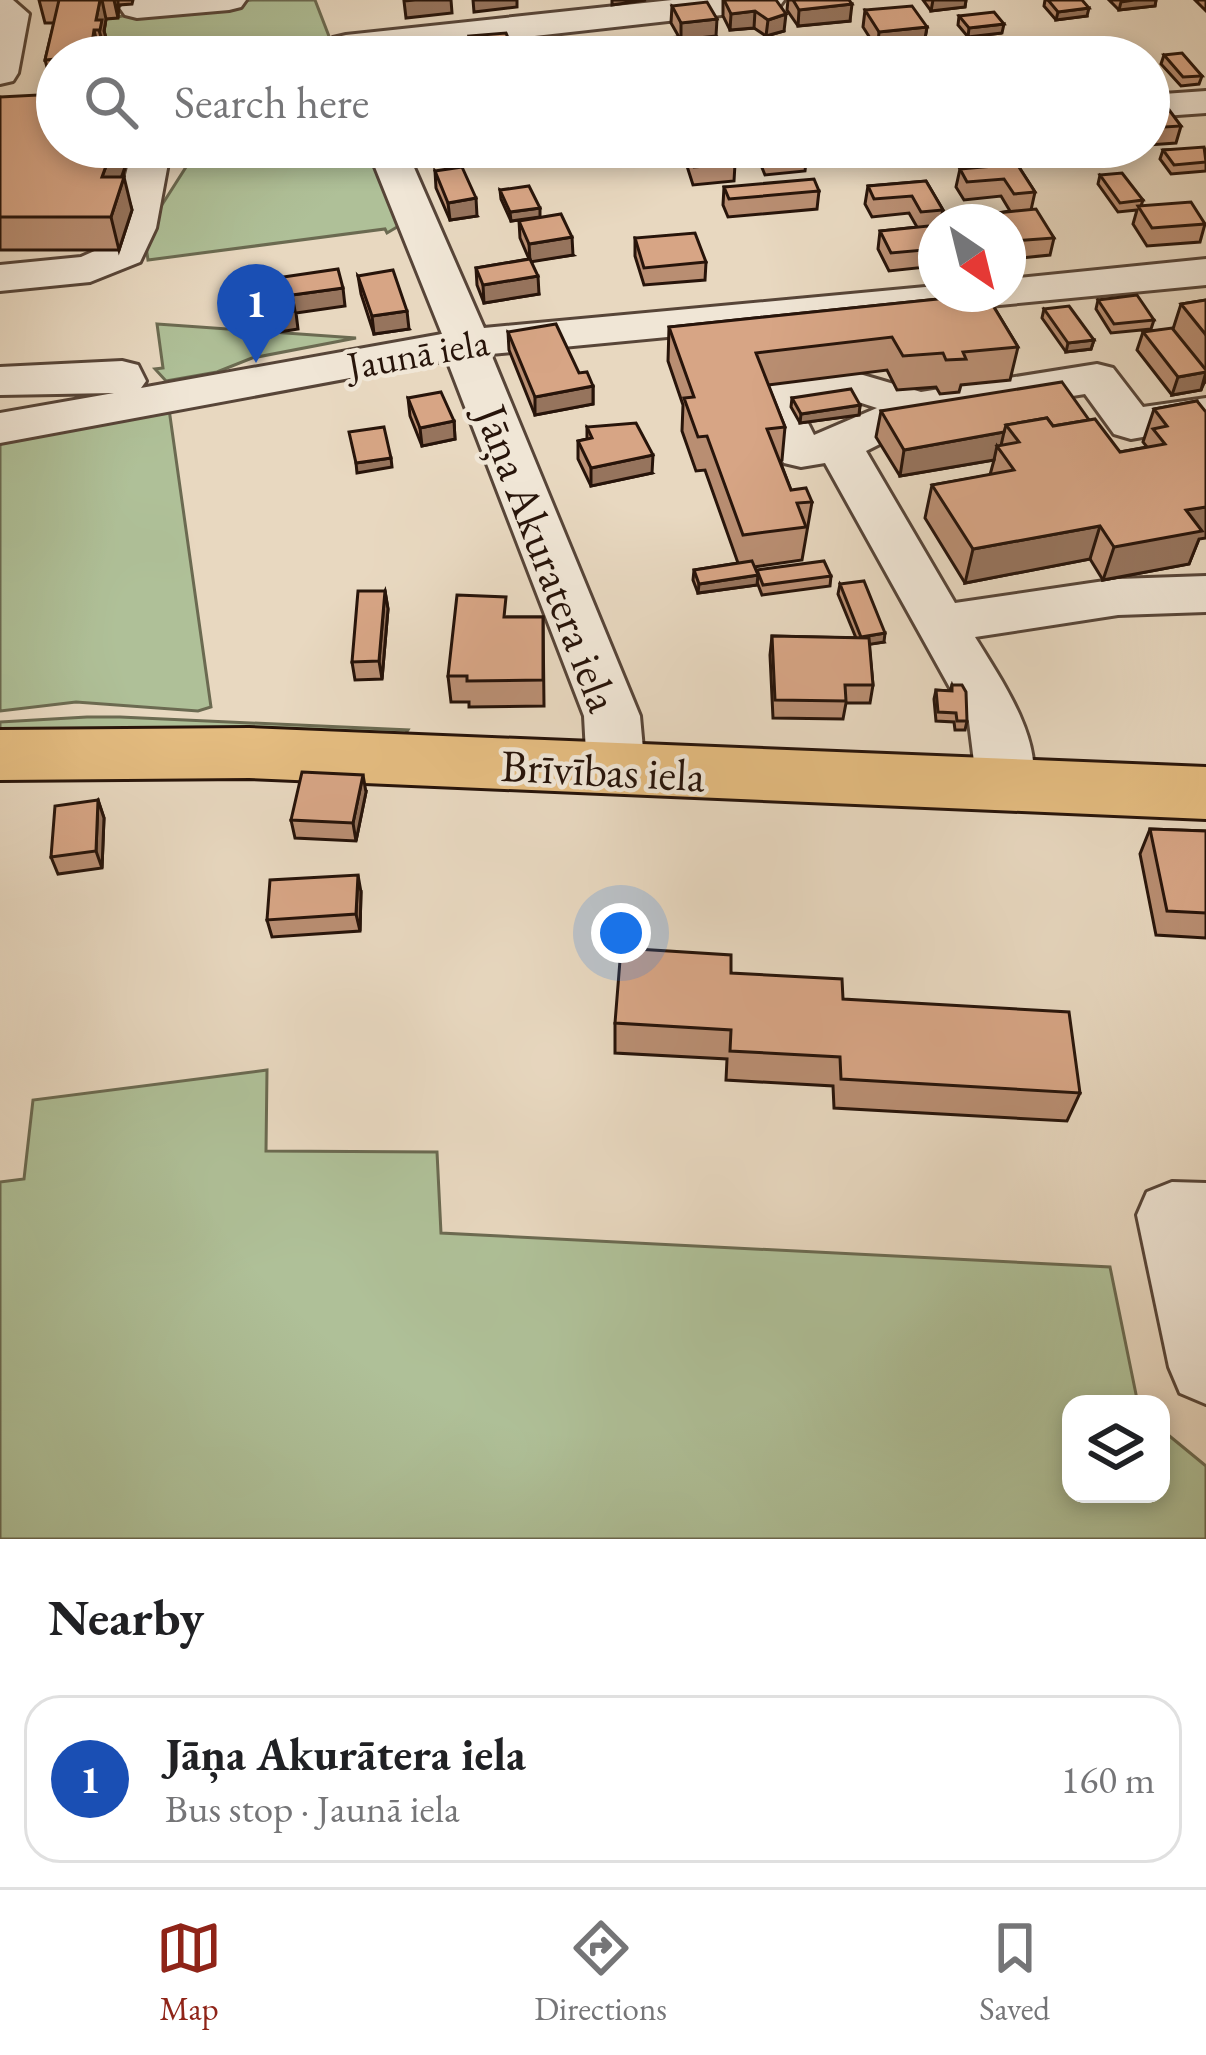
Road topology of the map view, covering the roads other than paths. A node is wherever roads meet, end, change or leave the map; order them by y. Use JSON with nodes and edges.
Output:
{"nodes":[{"id":1,"x":229,"y":0,"type":"edge"},
{"id":2,"x":767,"y":0,"type":"edge"},
{"id":3,"x":0,"y":7,"type":"edge"},
{"id":4,"x":137,"y":8,"type":"dead end"},
{"id":5,"x":376,"y":36,"type":"edge"},
{"id":6,"x":0,"y":73,"type":"edge"},
{"id":7,"x":1206,"y":102,"type":"edge"},
{"id":8,"x":1170,"y":105,"type":"edge"},
{"id":9,"x":144,"y":168,"type":"edge"},
{"id":10,"x":395,"y":168,"type":"edge"},
{"id":11,"x":1206,"y":272,"type":"edge"},
{"id":12,"x":0,"y":278,"type":"edge"},
{"id":13,"x":1026,"y":290,"type":"edge"},
{"id":14,"x":918,"y":300,"type":"edge"},
{"id":15,"x":466,"y":343,"type":"junction"},
{"id":16,"x":0,"y":381,"type":"edge"},
{"id":17,"x":128,"y":405,"type":"junction"},
{"id":18,"x":917,"y":407,"type":"junction"},
{"id":19,"x":1206,"y":412,"type":"edge"},
{"id":20,"x":0,"y":428,"type":"edge"},
{"id":21,"x":839,"y":446,"type":"junction"},
{"id":22,"x":1206,"y":595,"type":"edge"},
{"id":23,"x":941,"y":624,"type":"junction"},
{"id":24,"x":0,"y":755,"type":"edge"},
{"id":25,"x":616,"y":771,"type":"junction"},
{"id":26,"x":1006,"y":786,"type":"junction"},
{"id":27,"x":1206,"y":793,"type":"edge"},
{"id":28,"x":1206,"y":1216,"type":"edge"},
{"id":29,"x":1206,"y":1367,"type":"edge"}],
"edges":[{"from":1,"to":4,"type":"street"},
{"from":2,"to":5,"type":"street"},
{"from":3,"to":6,"type":"street"},
{"from":7,"to":8,"type":"street"},
{"from":9,"to":12,"type":"street"},
{"from":10,"to":15,"type":"street","name":"Jāņa Akuratera iela"},
{"from":11,"to":13,"type":"street"},
{"from":14,"to":15,"type":"street","name":"Jaunā iela"},
{"from":15,"to":17,"type":"street","name":"Jaunā iela"},
{"from":15,"to":25,"type":"street","name":"Jāņa Akuratera iela"},
{"from":16,"to":17,"type":"street"},
{"from":17,"to":20,"type":"street","name":"Jaunā iela"},
{"from":18,"to":19,"type":"street"},
{"from":18,"to":21,"type":"street"},
{"from":18,"to":21,"type":"street"},
{"from":21,"to":23,"type":"street"},
{"from":22,"to":23,"type":"street"},
{"from":23,"to":26,"type":"street"},
{"from":24,"to":25,"type":"main road","name":"Brīvības iela"},
{"from":25,"to":26,"type":"main road","name":"Brīvības iela"},
{"from":26,"to":27,"type":"main road","name":"Brīvības iela"},
{"from":28,"to":29,"type":"street"}]}
